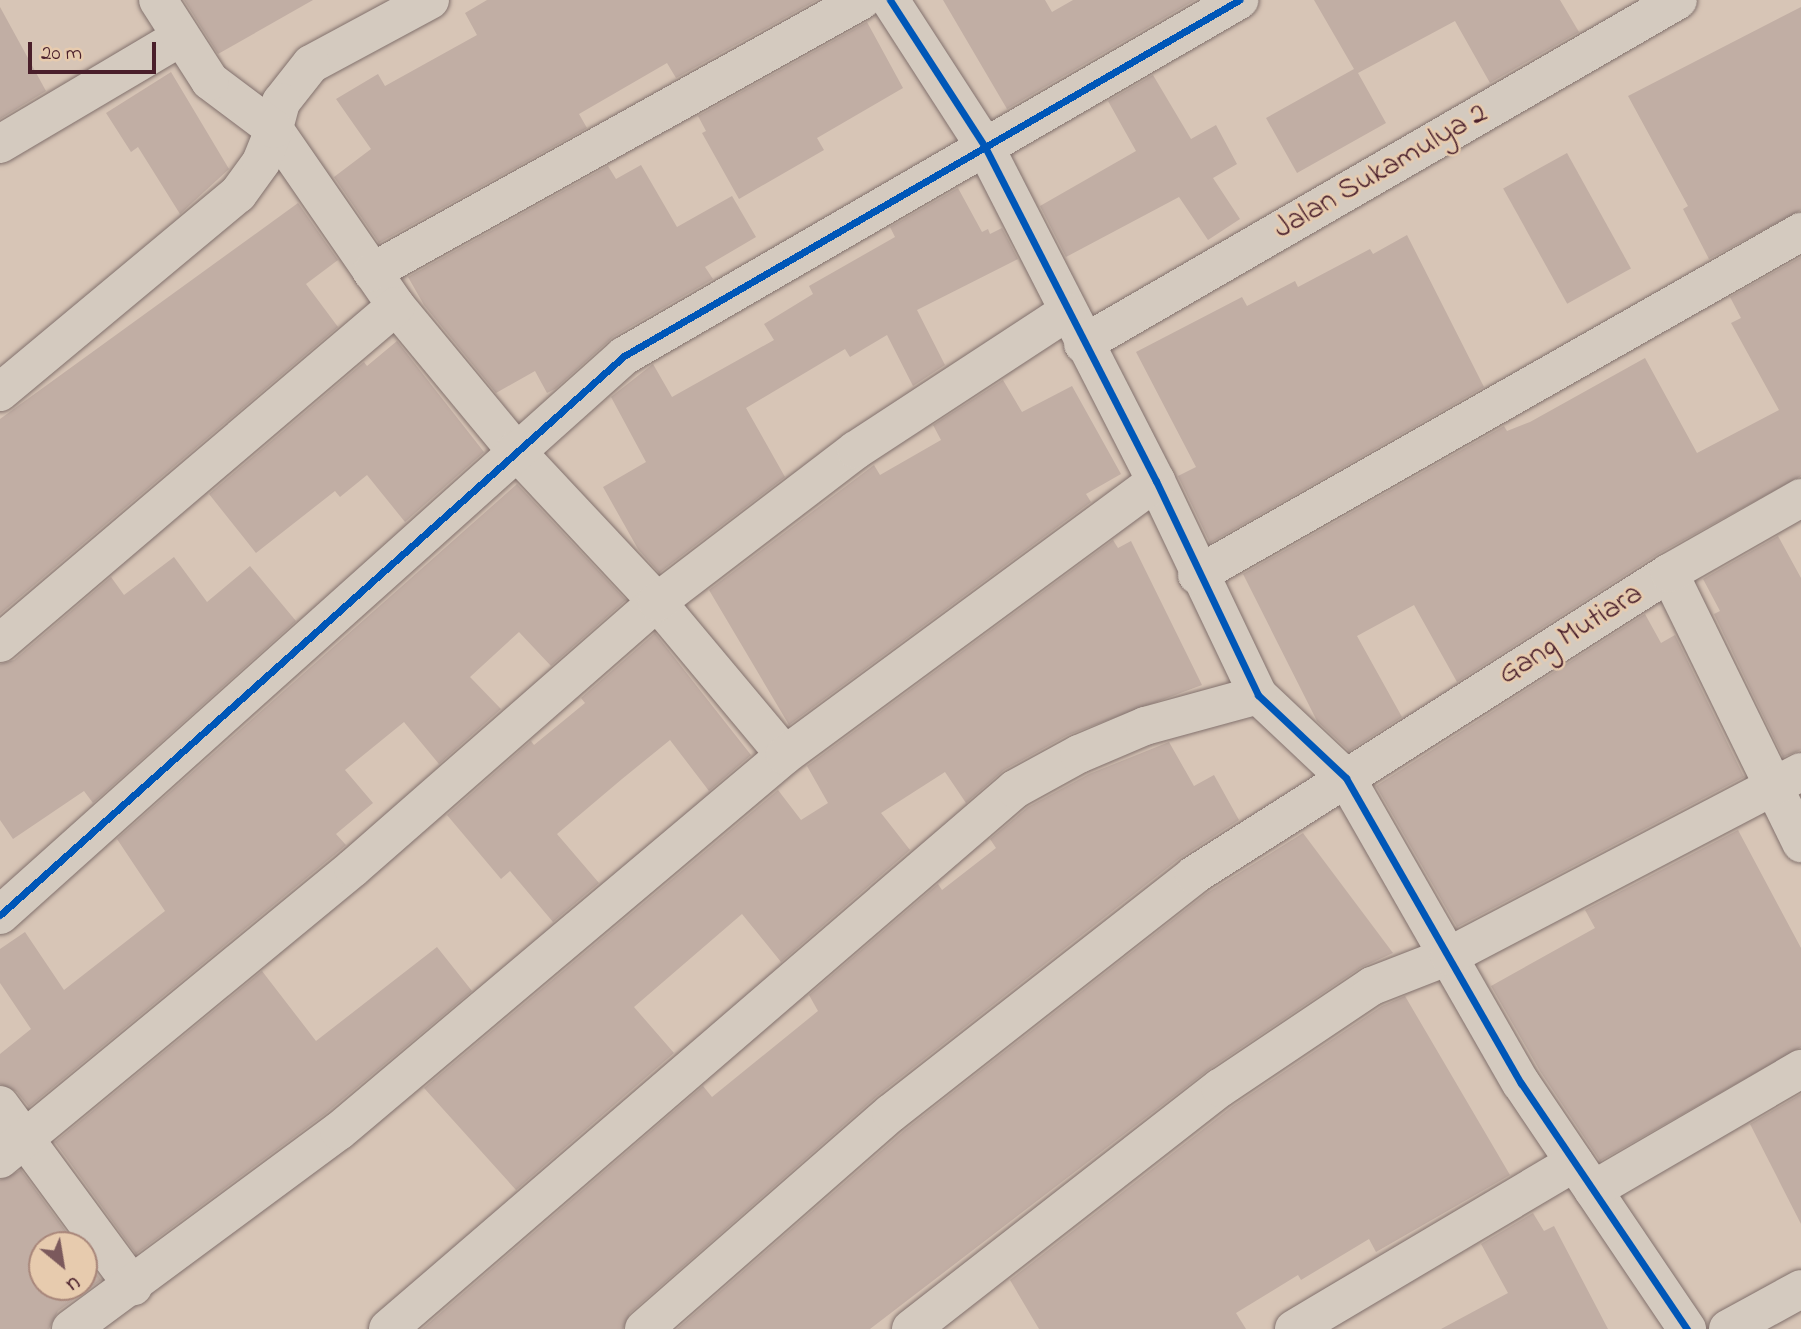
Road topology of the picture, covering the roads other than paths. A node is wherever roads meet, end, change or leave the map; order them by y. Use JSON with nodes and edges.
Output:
{"nodes":[{"id":1,"x":158,"y":0,"type":"edge"},
{"id":2,"x":430,"y":0,"type":"edge"},
{"id":3,"x":862,"y":0,"type":"edge"},
{"id":4,"x":890,"y":0,"type":"edge"},
{"id":5,"x":1239,"y":0,"type":"edge"},
{"id":6,"x":1678,"y":0,"type":"edge"},
{"id":7,"x":380,"y":11,"type":"edge"},
{"id":8,"x":179,"y":38,"type":"junction"},
{"id":9,"x":274,"y":130,"type":"junction"},
{"id":10,"x":0,"y":144,"type":"edge"},
{"id":11,"x":985,"y":148,"type":"junction"},
{"id":12,"x":1801,"y":232,"type":"edge"},
{"id":13,"x":372,"y":272,"type":"junction"},
{"id":14,"x":396,"y":306,"type":"junction"},
{"id":15,"x":1075,"y":328,"type":"junction"},
{"id":16,"x":0,"y":392,"type":"edge"},
{"id":17,"x":515,"y":450,"type":"junction"},
{"id":18,"x":1156,"y":481,"type":"junction"},
{"id":19,"x":1801,"y":498,"type":"edge"},
{"id":20,"x":1669,"y":573,"type":"junction"},
{"id":21,"x":1197,"y":575,"type":"junction"},
{"id":22,"x":657,"y":602,"type":"junction"},
{"id":23,"x":0,"y":643,"type":"edge"},
{"id":24,"x":1258,"y":695,"type":"junction"},
{"id":25,"x":785,"y":755,"type":"junction"},
{"id":26,"x":1346,"y":778,"type":"junction"},
{"id":27,"x":1788,"y":779,"type":"edge"},
{"id":28,"x":1801,"y":843,"type":"edge"},
{"id":29,"x":0,"y":915,"type":"edge"},
{"id":30,"x":1449,"y":956,"type":"junction"},
{"id":31,"x":1801,"y":1069,"type":"edge"},
{"id":32,"x":0,"y":1105,"type":"edge"},
{"id":33,"x":11,"y":1150,"type":"edge"},
{"id":34,"x":1583,"y":1176,"type":"junction"},
{"id":35,"x":132,"y":1286,"type":"junction"},
{"id":36,"x":1801,"y":1289,"type":"edge"},
{"id":37,"x":71,"y":1329,"type":"edge"},
{"id":38,"x":388,"y":1329,"type":"edge"},
{"id":39,"x":645,"y":1329,"type":"edge"},
{"id":40,"x":911,"y":1329,"type":"edge"},
{"id":41,"x":1294,"y":1329,"type":"edge"},
{"id":42,"x":1687,"y":1329,"type":"edge"},
{"id":43,"x":1728,"y":1329,"type":"edge"}],
"edges":[{"from":1,"to":8,"type":"street"},
{"from":2,"to":7,"type":"street"},
{"from":3,"to":13,"type":"street"},
{"from":4,"to":11,"type":"street"},
{"from":5,"to":11,"type":"street"},
{"from":6,"to":15,"type":"street","name":"Jalan Sukamulya 2"},
{"from":7,"to":9,"type":"street"},
{"from":8,"to":9,"type":"street"},
{"from":8,"to":10,"type":"street"},
{"from":9,"to":13,"type":"street"},
{"from":9,"to":16,"type":"street"},
{"from":11,"to":15,"type":"street"},
{"from":11,"to":17,"type":"street"},
{"from":12,"to":21,"type":"street"},
{"from":13,"to":14,"type":"street"},
{"from":14,"to":17,"type":"street"},
{"from":14,"to":23,"type":"street"},
{"from":15,"to":18,"type":"street"},
{"from":15,"to":22,"type":"street","name":"Jalan Sukamulya 2"},
{"from":17,"to":22,"type":"street"},
{"from":17,"to":29,"type":"street"},
{"from":18,"to":21,"type":"street"},
{"from":18,"to":25,"type":"street"},
{"from":19,"to":20,"type":"street","name":"Gang Mutiara"},
{"from":20,"to":26,"type":"street","name":"Gang Mutiara"},
{"from":20,"to":27,"type":"street"},
{"from":21,"to":24,"type":"street"},
{"from":22,"to":25,"type":"street"},
{"from":22,"to":33,"type":"street","name":"Jalan Sukamulya 2"},
{"from":24,"to":26,"type":"street"},
{"from":24,"to":38,"type":"street"},
{"from":25,"to":35,"type":"street"},
{"from":26,"to":30,"type":"street"},
{"from":26,"to":39,"type":"street","name":"Gang Mutiara"},
{"from":27,"to":28,"type":"street"},
{"from":27,"to":30,"type":"street"},
{"from":30,"to":34,"type":"street"},
{"from":30,"to":40,"type":"street"},
{"from":31,"to":34,"type":"street"},
{"from":32,"to":33,"type":"street"},
{"from":33,"to":35,"type":"street"},
{"from":34,"to":41,"type":"street"},
{"from":34,"to":42,"type":"street"},
{"from":35,"to":37,"type":"street"},
{"from":36,"to":43,"type":"street"}]}
